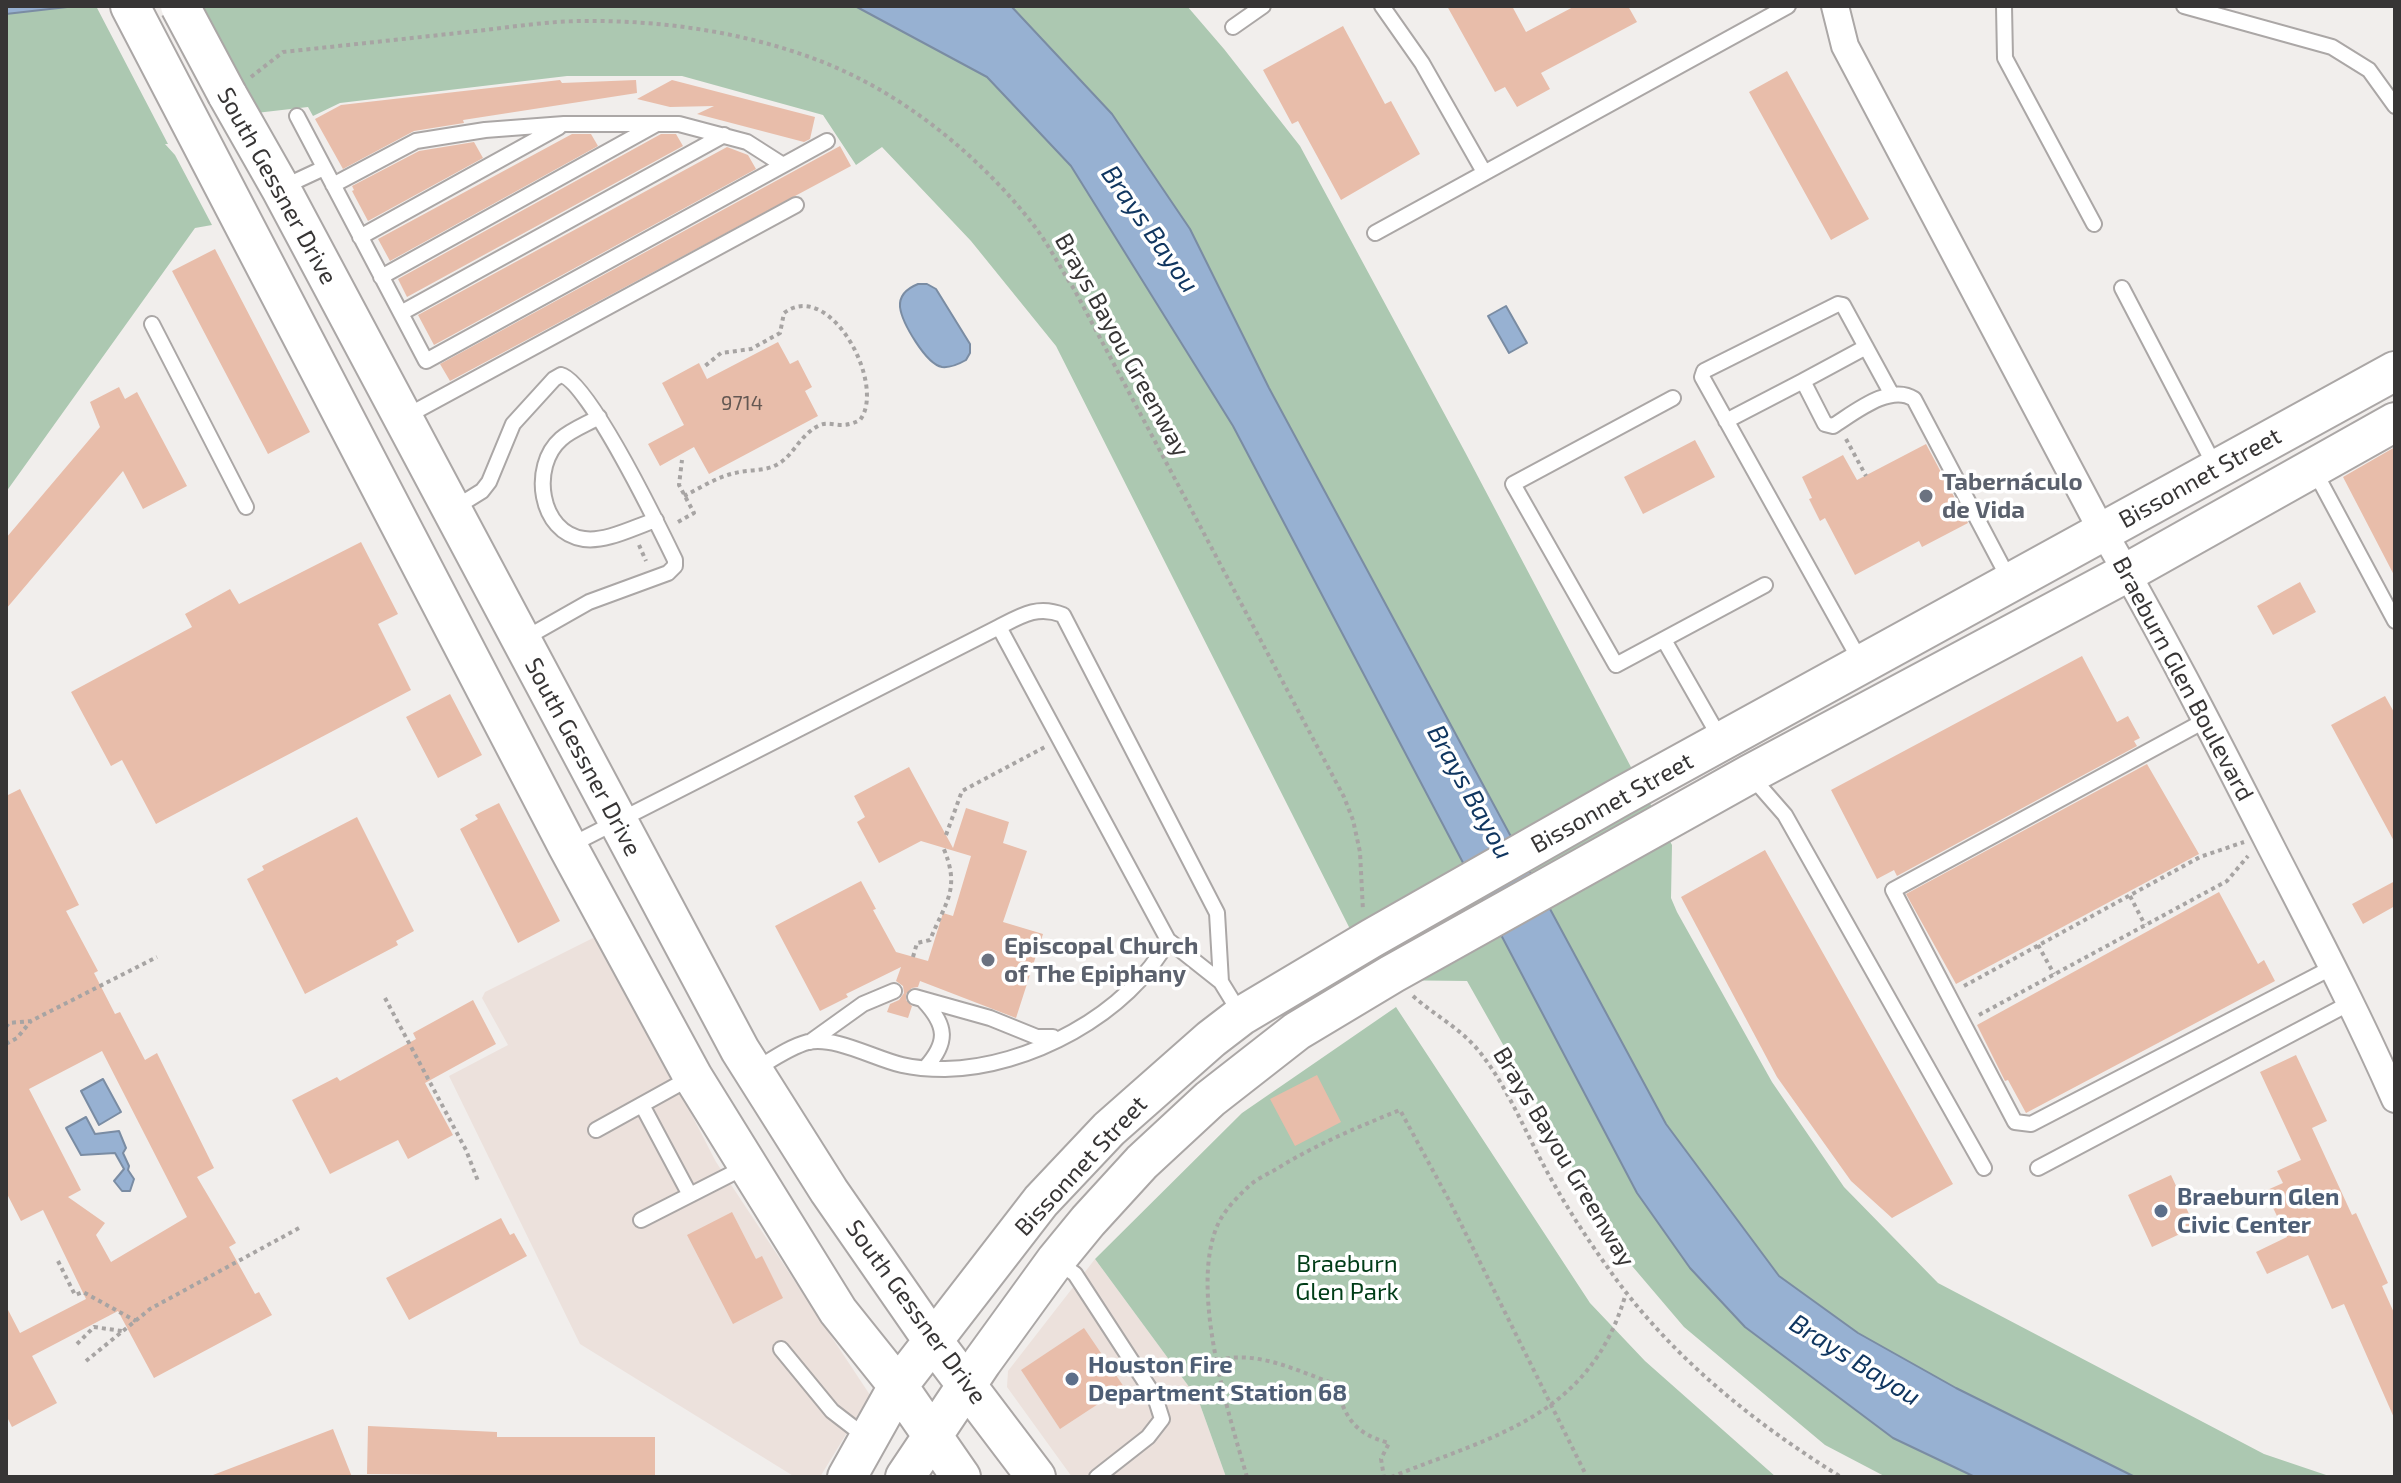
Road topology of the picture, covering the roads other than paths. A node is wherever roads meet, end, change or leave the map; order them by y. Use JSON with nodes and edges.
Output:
{"nodes":[{"id":1,"x":130,"y":6,"type":"edge"},
{"id":2,"x":180,"y":6,"type":"edge"},
{"id":3,"x":1263,"y":6,"type":"edge"},
{"id":4,"x":1382,"y":6,"type":"edge"},
{"id":5,"x":1788,"y":6,"type":"edge"},
{"id":6,"x":1835,"y":6,"type":"edge"},
{"id":7,"x":2004,"y":6,"type":"edge"},
{"id":8,"x":2184,"y":6,"type":"edge"},
{"id":9,"x":1233,"y":27,"type":"dead end"},
{"id":10,"x":2395,"y":106,"type":"edge"},
{"id":11,"x":297,"y":116,"type":"dead end"},
{"id":12,"x":658,"y":123,"type":"junction"},
{"id":13,"x":564,"y":124,"type":"junction"},
{"id":14,"x":724,"y":135,"type":"junction"},
{"id":15,"x":827,"y":141,"type":"dead end"},
{"id":16,"x":783,"y":165,"type":"junction"},
{"id":17,"x":324,"y":168,"type":"junction"},
{"id":18,"x":1484,"y":172,"type":"junction"},
{"id":19,"x":333,"y":185,"type":"junction"},
{"id":20,"x":281,"y":189,"type":"junction"},
{"id":21,"x":796,"y":205,"type":"dead end"},
{"id":22,"x":2094,"y":224,"type":"dead end"},
{"id":23,"x":1375,"y":233,"type":"dead end"},
{"id":24,"x":360,"y":237,"type":"junction"},
{"id":25,"x":381,"y":277,"type":"junction"},
{"id":26,"x":2122,"y":288,"type":"dead end"},
{"id":27,"x":401,"y":313,"type":"junction"},
{"id":28,"x":152,"y":324,"type":"dead end"},
{"id":29,"x":1866,"y":347,"type":"junction"},
{"id":30,"x":2394,"y":373,"type":"edge"},
{"id":31,"x":1803,"y":381,"type":"junction"},
{"id":32,"x":1891,"y":393,"type":"junction"},
{"id":33,"x":1673,"y":398,"type":"dead end"},
{"id":34,"x":599,"y":417,"type":"junction"},
{"id":35,"x":403,"y":418,"type":"junction"},
{"id":36,"x":1726,"y":421,"type":"junction"},
{"id":37,"x":2395,"y":422,"type":"edge"},
{"id":38,"x":359,"y":446,"type":"junction"},
{"id":39,"x":2217,"y":468,"type":"junction"},
{"id":40,"x":2313,"y":468,"type":"junction"},
{"id":41,"x":246,"y":507,"type":"dead end"},
{"id":42,"x":452,"y":510,"type":"junction"},
{"id":43,"x":656,"y":520,"type":"junction"},
{"id":44,"x":2103,"y":531,"type":"junction"},
{"id":45,"x":2128,"y":572,"type":"junction"},
{"id":46,"x":2010,"y":582,"type":"junction"},
{"id":47,"x":1765,"y":585,"type":"dead end"},
{"id":48,"x":2395,"y":621,"type":"edge"},
{"id":49,"x":999,"y":627,"type":"junction"},
{"id":50,"x":1664,"y":640,"type":"junction"},
{"id":51,"x":521,"y":641,"type":"junction"},
{"id":52,"x":1862,"y":664,"type":"junction"},
{"id":53,"x":2206,"y":720,"type":"junction"},
{"id":54,"x":1727,"y":739,"type":"junction"},
{"id":55,"x":1750,"y":774,"type":"junction"},
{"id":56,"x":618,"y":822,"type":"junction"},
{"id":57,"x":568,"y":847,"type":"junction"},
{"id":58,"x":1168,"y":940,"type":"junction"},
{"id":59,"x":2333,"y":967,"type":"junction"},
{"id":60,"x":1221,"y":982,"type":"junction"},
{"id":61,"x":894,"y":991,"type":"dead end"},
{"id":62,"x":2350,"y":1003,"type":"junction"},
{"id":63,"x":1241,"y":1016,"type":"junction"},
{"id":64,"x":1062,"y":1037,"type":"junction"},
{"id":65,"x":810,"y":1042,"type":"junction"},
{"id":66,"x":747,"y":1060,"type":"junction"},
{"id":67,"x":926,"y":1067,"type":"junction"},
{"id":68,"x":1178,"y":1067,"type":"junction"},
{"id":69,"x":693,"y":1077,"type":"junction"},
{"id":70,"x":1210,"y":1099,"type":"junction"},
{"id":71,"x":2395,"y":1099,"type":"edge"},
{"id":72,"x":642,"y":1105,"type":"junction"},
{"id":73,"x":596,"y":1130,"type":"dead end"},
{"id":74,"x":747,"y":1166,"type":"junction"},
{"id":75,"x":1984,"y":1168,"type":"dead end"},
{"id":76,"x":2038,"y":1168,"type":"dead end"},
{"id":77,"x":690,"y":1195,"type":"junction"},
{"id":78,"x":641,"y":1220,"type":"dead end"},
{"id":79,"x":1056,"y":1260,"type":"junction"},
{"id":80,"x":933,"y":1341,"type":"junction"},
{"id":81,"x":781,"y":1349,"type":"dead end"},
{"id":82,"x":967,"y":1384,"type":"junction"},
{"id":83,"x":898,"y":1386,"type":"junction"},
{"id":84,"x":933,"y":1435,"type":"junction"},
{"id":85,"x":869,"y":1439,"type":"junction"},
{"id":86,"x":847,"y":1477,"type":"edge"},
{"id":87,"x":905,"y":1477,"type":"edge"},
{"id":88,"x":961,"y":1477,"type":"edge"},
{"id":89,"x":1036,"y":1477,"type":"edge"},
{"id":90,"x":1097,"y":1477,"type":"edge"}],
"edges":[{"from":1,"to":38,"type":"main road","name":"South Gessner Drive"},
{"from":2,"to":20,"type":"main road","name":"South Gessner Drive","bridge":true},
{"from":3,"to":9,"type":"lane"},
{"from":4,"to":18,"type":"lane"},
{"from":5,"to":18,"type":"lane"},
{"from":6,"to":44,"type":"street","name":"Braeburn Glen Boulevard"},
{"from":7,"to":22,"type":"lane"},
{"from":8,"to":10,"type":"lane"},
{"from":11,"to":17,"type":"lane"},
{"from":12,"to":13,"type":"lane"},
{"from":12,"to":14,"type":"lane"},
{"from":12,"to":25,"type":"lane"},
{"from":13,"to":19,"type":"lane"},
{"from":13,"to":24,"type":"lane"},
{"from":14,"to":16,"type":"lane"},
{"from":14,"to":27,"type":"lane"},
{"from":15,"to":16,"type":"lane"},
{"from":16,"to":27,"type":"lane"},
{"from":17,"to":19,"type":"lane"},
{"from":17,"to":20,"type":"lane"},
{"from":18,"to":23,"type":"lane"},
{"from":19,"to":24,"type":"lane"},
{"from":20,"to":35,"type":"main road","name":"South Gessner Drive"},
{"from":21,"to":35,"type":"lane"},
{"from":24,"to":25,"type":"lane"},
{"from":25,"to":27,"type":"lane"},
{"from":26,"to":39,"type":"lane"},
{"from":28,"to":41,"type":"lane"},
{"from":29,"to":31,"type":"lane"},
{"from":29,"to":32,"type":"lane"},
{"from":29,"to":36,"type":"lane"},
{"from":30,"to":39,"type":"main road","name":"Bissonnet Street"},
{"from":31,"to":32,"type":"lane"},
{"from":31,"to":36,"type":"lane"},
{"from":32,"to":46,"type":"lane"},
{"from":33,"to":50,"type":"lane"},
{"from":34,"to":42,"type":"lane"},
{"from":34,"to":43,"type":"lane"},
{"from":34,"to":43,"type":"lane"},
{"from":35,"to":38,"type":"main road"},
{"from":35,"to":42,"type":"main road","name":"South Gessner Drive"},
{"from":36,"to":52,"type":"lane"},
{"from":37,"to":40,"type":"main road","name":"Bissonnet Street"},
{"from":38,"to":57,"type":"main road","name":"South Gessner Drive"},
{"from":39,"to":44,"type":"main road","name":"Bissonnet Street"},
{"from":40,"to":45,"type":"main road","name":"Bissonnet Street"},
{"from":40,"to":48,"type":"lane"},
{"from":42,"to":51,"type":"main road","name":"South Gessner Drive"},
{"from":43,"to":51,"type":"lane"},
{"from":44,"to":45,"type":"street","name":"Braeburn Glen Boulevard"},
{"from":44,"to":46,"type":"main road","name":"Bissonnet Street"},
{"from":45,"to":53,"type":"street","name":"Braeburn Glen Boulevard"},
{"from":45,"to":55,"type":"main road","name":"Bissonnet Street"},
{"from":46,"to":52,"type":"main road","name":"Bissonnet Street"},
{"from":47,"to":50,"type":"lane"},
{"from":49,"to":56,"type":"lane"},
{"from":49,"to":58,"type":"lane"},
{"from":49,"to":60,"type":"lane"},
{"from":50,"to":54,"type":"lane"},
{"from":51,"to":56,"type":"main road","name":"South Gessner Drive"},
{"from":52,"to":54,"type":"main road","name":"Bissonnet Street"},
{"from":53,"to":59,"type":"street","name":"Braeburn Glen Boulevard"},
{"from":53,"to":59,"type":"lane"},
{"from":54,"to":55,"type":"main road"},
{"from":54,"to":63,"type":"main road","name":"Bissonnet Street"},
{"from":55,"to":70,"type":"main road","name":"Bissonnet Street"},
{"from":55,"to":75,"type":"lane"},
{"from":56,"to":57,"type":"lane"},
{"from":56,"to":66,"type":"main road","name":"South Gessner Drive"},
{"from":57,"to":69,"type":"main road","name":"South Gessner Drive"},
{"from":58,"to":60,"type":"lane"},
{"from":58,"to":64,"type":"lane"},
{"from":59,"to":62,"type":"street","name":"Braeburn Glen Boulevard"},
{"from":60,"to":63,"type":"lane"},
{"from":61,"to":65,"type":"lane"},
{"from":62,"to":71,"type":"street","name":"Braeburn Glen Boulevard"},
{"from":62,"to":76,"type":"lane"},
{"from":63,"to":68,"type":"main road","name":"Bissonnet Street"},
{"from":64,"to":67,"type":"lane"},
{"from":64,"to":67,"type":"lane"},
{"from":65,"to":66,"type":"lane"},
{"from":65,"to":67,"type":"lane"},
{"from":66,"to":69,"type":"main road"},
{"from":66,"to":80,"type":"main road","name":"South Gessner Drive"},
{"from":68,"to":70,"type":"main road"},
{"from":68,"to":80,"type":"main road","name":"Bissonnet Street"},
{"from":69,"to":72,"type":"lane"},
{"from":69,"to":74,"type":"main road","name":"South Gessner Drive"},
{"from":70,"to":79,"type":"main road","name":"Bissonnet Street"},
{"from":72,"to":73,"type":"lane"},
{"from":72,"to":77,"type":"lane"},
{"from":74,"to":77,"type":"lane"},
{"from":74,"to":83,"type":"main road","name":"South Gessner Drive"},
{"from":77,"to":78,"type":"lane"},
{"from":79,"to":82,"type":"main road","name":"Bissonnet Street"},
{"from":79,"to":90,"type":"lane"},
{"from":80,"to":82,"type":"main road","name":"South Gessner Drive"},
{"from":80,"to":83,"type":"main road","name":"Bissonnet Street"},
{"from":81,"to":85,"type":"lane"},
{"from":82,"to":84,"type":"main road","name":"Bissonnet Street"},
{"from":82,"to":89,"type":"main road","name":"South Gessner Drive"},
{"from":83,"to":84,"type":"main road","name":"South Gessner Drive"},
{"from":83,"to":85,"type":"main road","name":"Bissonnet Street"},
{"from":84,"to":87,"type":"main road","name":"Bissonnet Street"},
{"from":84,"to":88,"type":"main road","name":"South Gessner Drive"},
{"from":85,"to":86,"type":"main road","name":"Bissonnet Street"}]}
